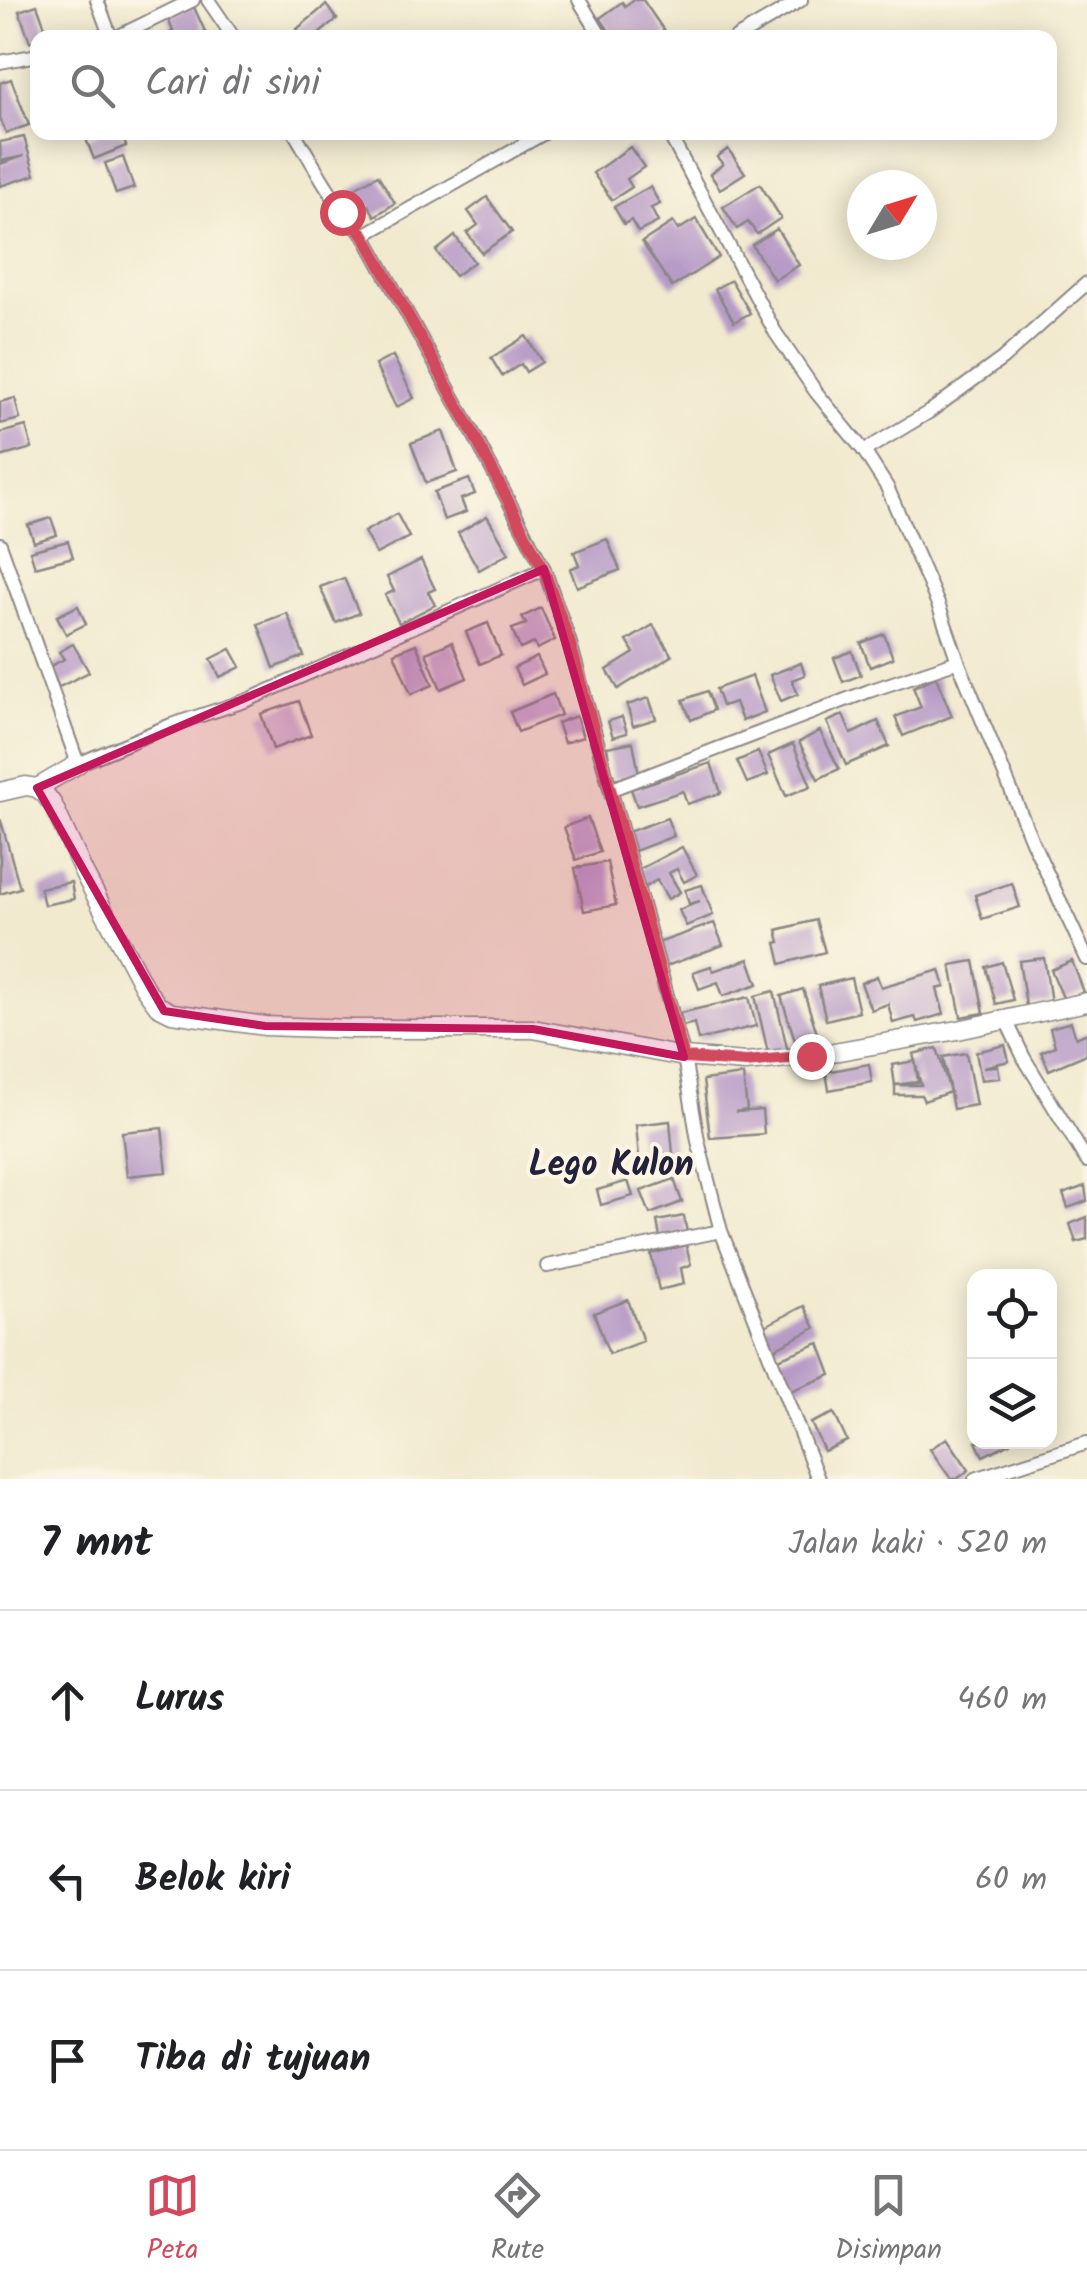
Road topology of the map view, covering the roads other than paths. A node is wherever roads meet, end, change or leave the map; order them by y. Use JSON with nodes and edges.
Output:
{"nodes":[{"id":1,"x":97,"y":0,"type":"edge"},
{"id":2,"x":192,"y":0,"type":"edge"},
{"id":3,"x":208,"y":0,"type":"edge"},
{"id":4,"x":579,"y":0,"type":"edge"},
{"id":5,"x":801,"y":0,"type":"edge"},
{"id":6,"x":110,"y":30,"type":"edge"},
{"id":7,"x":130,"y":30,"type":"edge"},
{"id":8,"x":229,"y":30,"type":"edge"},
{"id":9,"x":597,"y":30,"type":"edge"},
{"id":10,"x":750,"y":30,"type":"edge"},
{"id":11,"x":30,"y":56,"type":"edge"},
{"id":12,"x":0,"y":62,"type":"edge"},
{"id":13,"x":298,"y":140,"type":"edge"},
{"id":14,"x":532,"y":140,"type":"edge"},
{"id":15,"x":672,"y":140,"type":"edge"},
{"id":16,"x":364,"y":235,"type":"junction"},
{"id":17,"x":1087,"y":282,"type":"edge"},
{"id":18,"x":864,"y":451,"type":"junction"},
{"id":19,"x":0,"y":544,"type":"edge"},
{"id":20,"x":544,"y":570,"type":"junction"},
{"id":21,"x":958,"y":662,"type":"junction"},
{"id":22,"x":78,"y":764,"type":"junction"},
{"id":23,"x":37,"y":788,"type":"junction"},
{"id":24,"x":612,"y":789,"type":"junction"},
{"id":25,"x":0,"y":792,"type":"edge"},
{"id":26,"x":1087,"y":960,"type":"edge"},
{"id":27,"x":1087,"y":1002,"type":"edge"},
{"id":28,"x":1006,"y":1020,"type":"junction"},
{"id":29,"x":684,"y":1058,"type":"junction"},
{"id":30,"x":1087,"y":1161,"type":"edge"},
{"id":31,"x":721,"y":1231,"type":"junction"},
{"id":32,"x":547,"y":1266,"type":"dead end"},
{"id":33,"x":1087,"y":1442,"type":"edge"},
{"id":34,"x":818,"y":1479,"type":"edge"},
{"id":35,"x":974,"y":1479,"type":"edge"}],
"edges":[{"from":1,"to":6,"type":"street"},
{"from":2,"to":7,"type":"street"},
{"from":3,"to":8,"type":"street"},
{"from":4,"to":9,"type":"street"},
{"from":5,"to":10,"type":"street"},
{"from":11,"to":12,"type":"street"},
{"from":13,"to":16,"type":"street"},
{"from":14,"to":16,"type":"street"},
{"from":15,"to":18,"type":"street"},
{"from":16,"to":20,"type":"street"},
{"from":17,"to":18,"type":"street"},
{"from":18,"to":21,"type":"street"},
{"from":19,"to":22,"type":"street"},
{"from":20,"to":22,"type":"street"},
{"from":20,"to":24,"type":"street"},
{"from":21,"to":24,"type":"street"},
{"from":21,"to":26,"type":"street"},
{"from":22,"to":23,"type":"street"},
{"from":23,"to":25,"type":"street"},
{"from":23,"to":29,"type":"street"},
{"from":24,"to":29,"type":"street"},
{"from":27,"to":28,"type":"street"},
{"from":28,"to":29,"type":"street"},
{"from":28,"to":30,"type":"street"},
{"from":29,"to":31,"type":"street"},
{"from":31,"to":32,"type":"street"},
{"from":31,"to":34,"type":"street"},
{"from":33,"to":35,"type":"street"}]}
